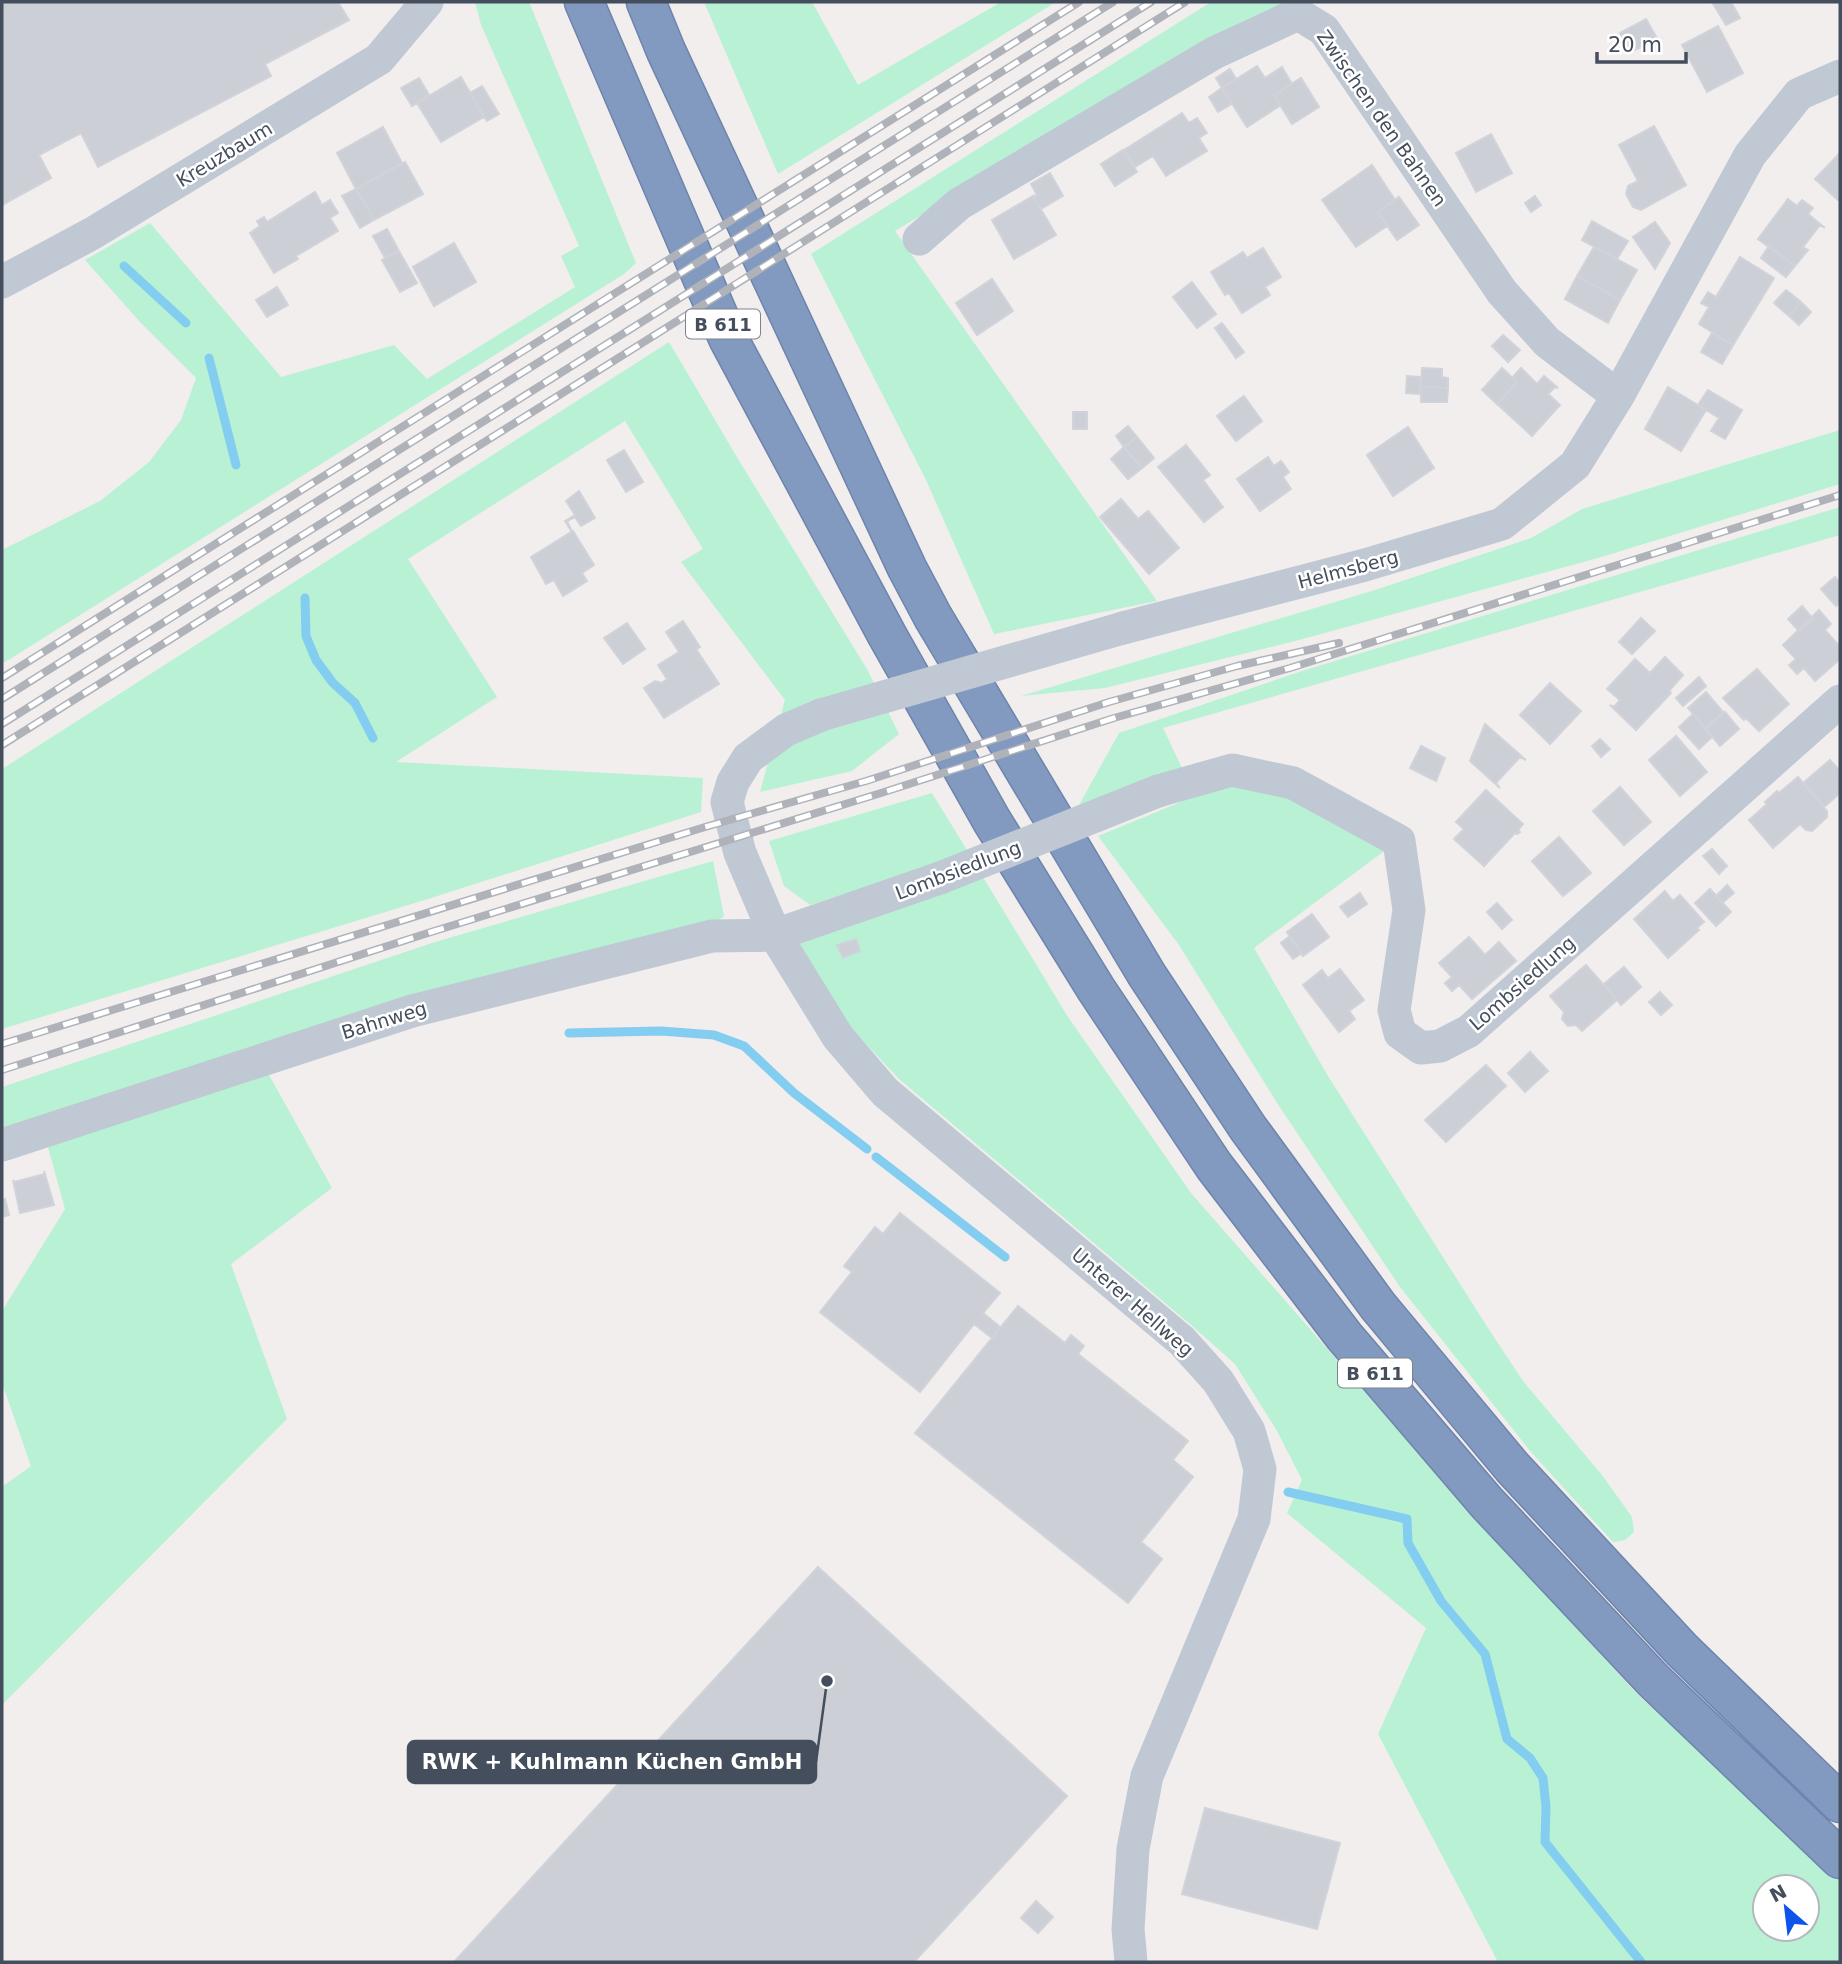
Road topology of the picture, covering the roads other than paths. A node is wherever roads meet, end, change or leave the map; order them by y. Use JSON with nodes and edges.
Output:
{"nodes":[{"id":1,"x":426,"y":2,"type":"edge"},
{"id":2,"x":584,"y":2,"type":"edge"},
{"id":3,"x":646,"y":2,"type":"edge"},
{"id":4,"x":1840,"y":76,"type":"edge"},
{"id":5,"x":919,"y":239,"type":"dead end"},
{"id":6,"x":2,"y":282,"type":"edge"},
{"id":7,"x":1618,"y":396,"type":"junction"},
{"id":8,"x":1840,"y":701,"type":"edge"},
{"id":9,"x":740,"y":853,"type":"joint"},
{"id":10,"x":775,"y":935,"type":"junction"},
{"id":11,"x":2,"y":1145,"type":"edge"},
{"id":12,"x":1840,"y":1802,"type":"edge"},
{"id":13,"x":1840,"y":1859,"type":"edge"},
{"id":14,"x":1131,"y":1962,"type":"edge"}],
"edges":[{"from":1,"to":6,"type":"street","name":"Kreuzbaum"},
{"from":2,"to":13,"type":"highway","number":"B 611"},
{"from":3,"to":12,"type":"highway","number":"B 611"},
{"from":4,"to":7,"type":"street","name":"Helmsberg"},
{"from":5,"to":7,"type":"street","name":"Zwischen den Bahnen"},
{"from":7,"to":9,"type":"street","name":"Helmsberg","bridge":true},
{"from":8,"to":10,"type":"street","name":"Lombsiedlung","bridge":true},
{"from":9,"to":10,"type":"street","name":"Unterer Hellweg"},
{"from":10,"to":11,"type":"street","name":"Bahnweg"},
{"from":10,"to":14,"type":"street","name":"Unterer Hellweg"}]}
